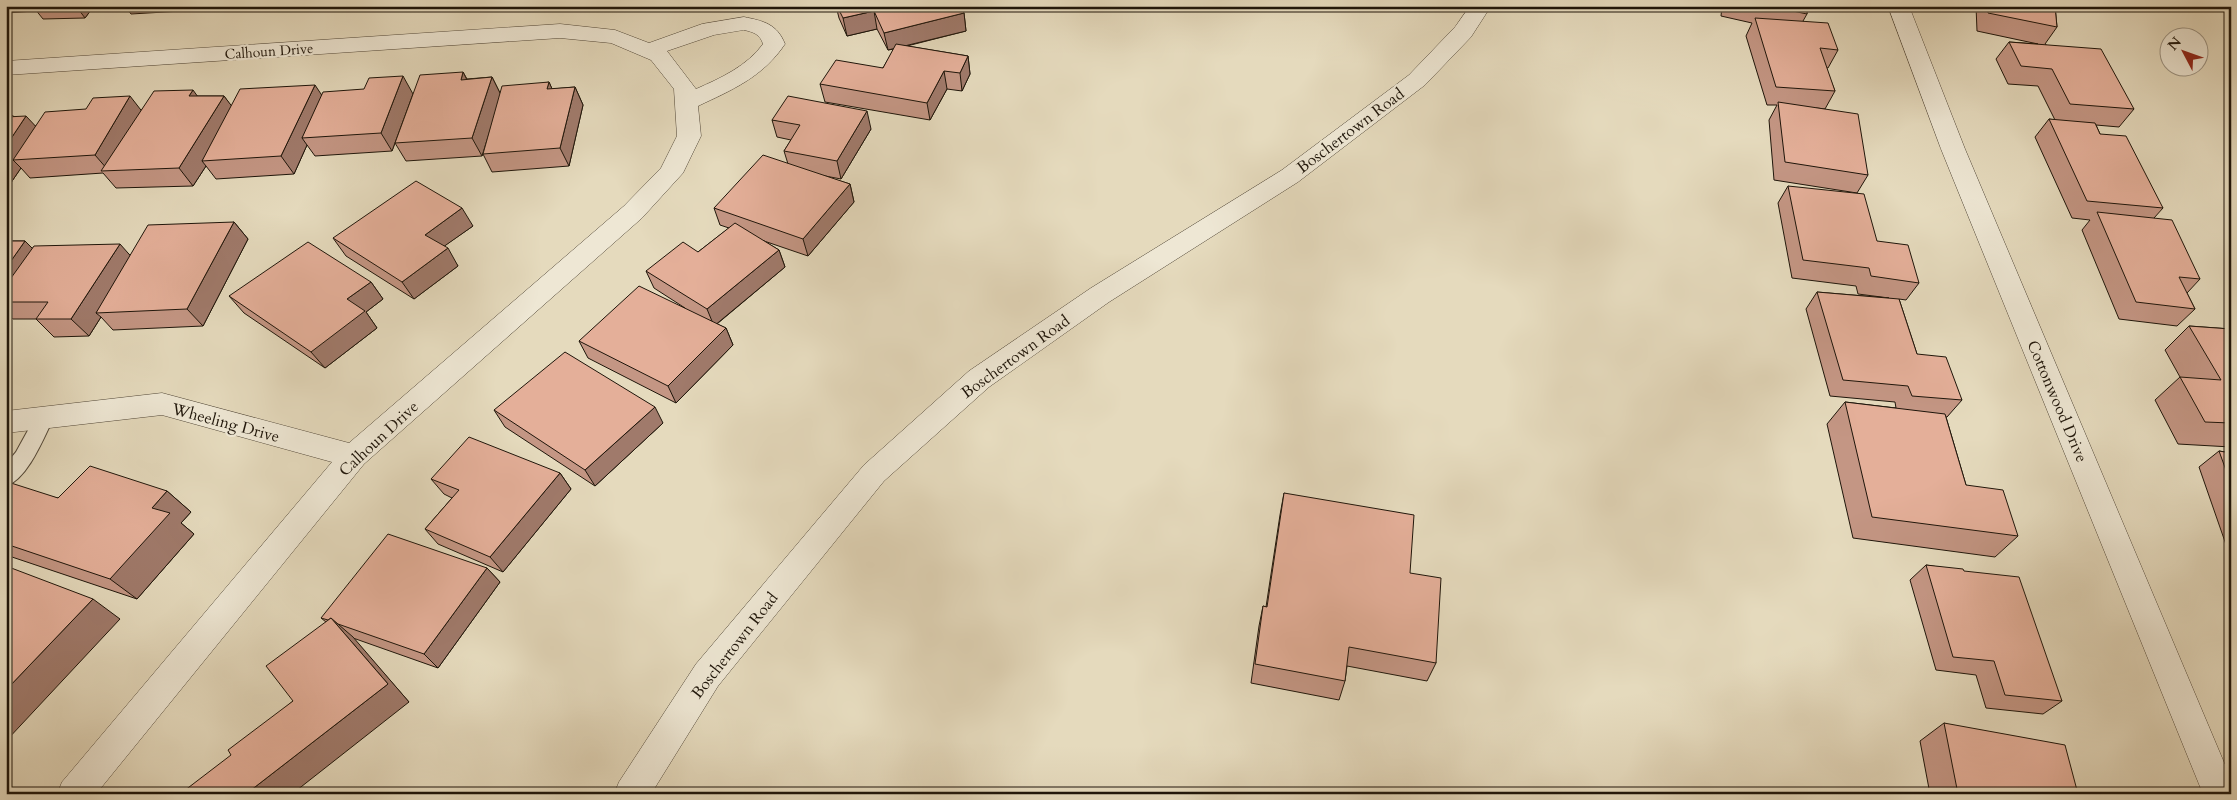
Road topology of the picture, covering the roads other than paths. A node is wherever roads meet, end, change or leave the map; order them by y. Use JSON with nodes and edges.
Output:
{"nodes":[{"id":1,"x":1481,"y":6,"type":"edge"},
{"id":2,"x":1898,"y":6,"type":"edge"},
{"id":3,"x":648,"y":51,"type":"junction"},
{"id":4,"x":6,"y":68,"type":"edge"},
{"id":5,"x":686,"y":104,"type":"junction"},
{"id":6,"x":44,"y":417,"type":"junction"},
{"id":7,"x":6,"y":422,"type":"edge"},
{"id":8,"x":354,"y":456,"type":"junction"},
{"id":9,"x":6,"y":478,"type":"edge"},
{"id":10,"x":74,"y":794,"type":"edge"},
{"id":11,"x":630,"y":794,"type":"edge"},
{"id":12,"x":2220,"y":794,"type":"edge"}],
"edges":[{"from":1,"to":11,"type":"street","name":"Boschertown Road"},
{"from":2,"to":12,"type":"street","name":"Cottonwood Drive"},
{"from":3,"to":4,"type":"street","name":"Calhoun Drive"},
{"from":3,"to":5,"type":"street","name":"Calhoun Drive"},
{"from":3,"to":5,"type":"street"},
{"from":5,"to":8,"type":"street","name":"Calhoun Drive"},
{"from":6,"to":7,"type":"street","name":"Wheeling Drive"},
{"from":6,"to":8,"type":"street","name":"Wheeling Drive"},
{"from":6,"to":9,"type":"lane"},
{"from":8,"to":10,"type":"street","name":"Calhoun Drive"}]}
